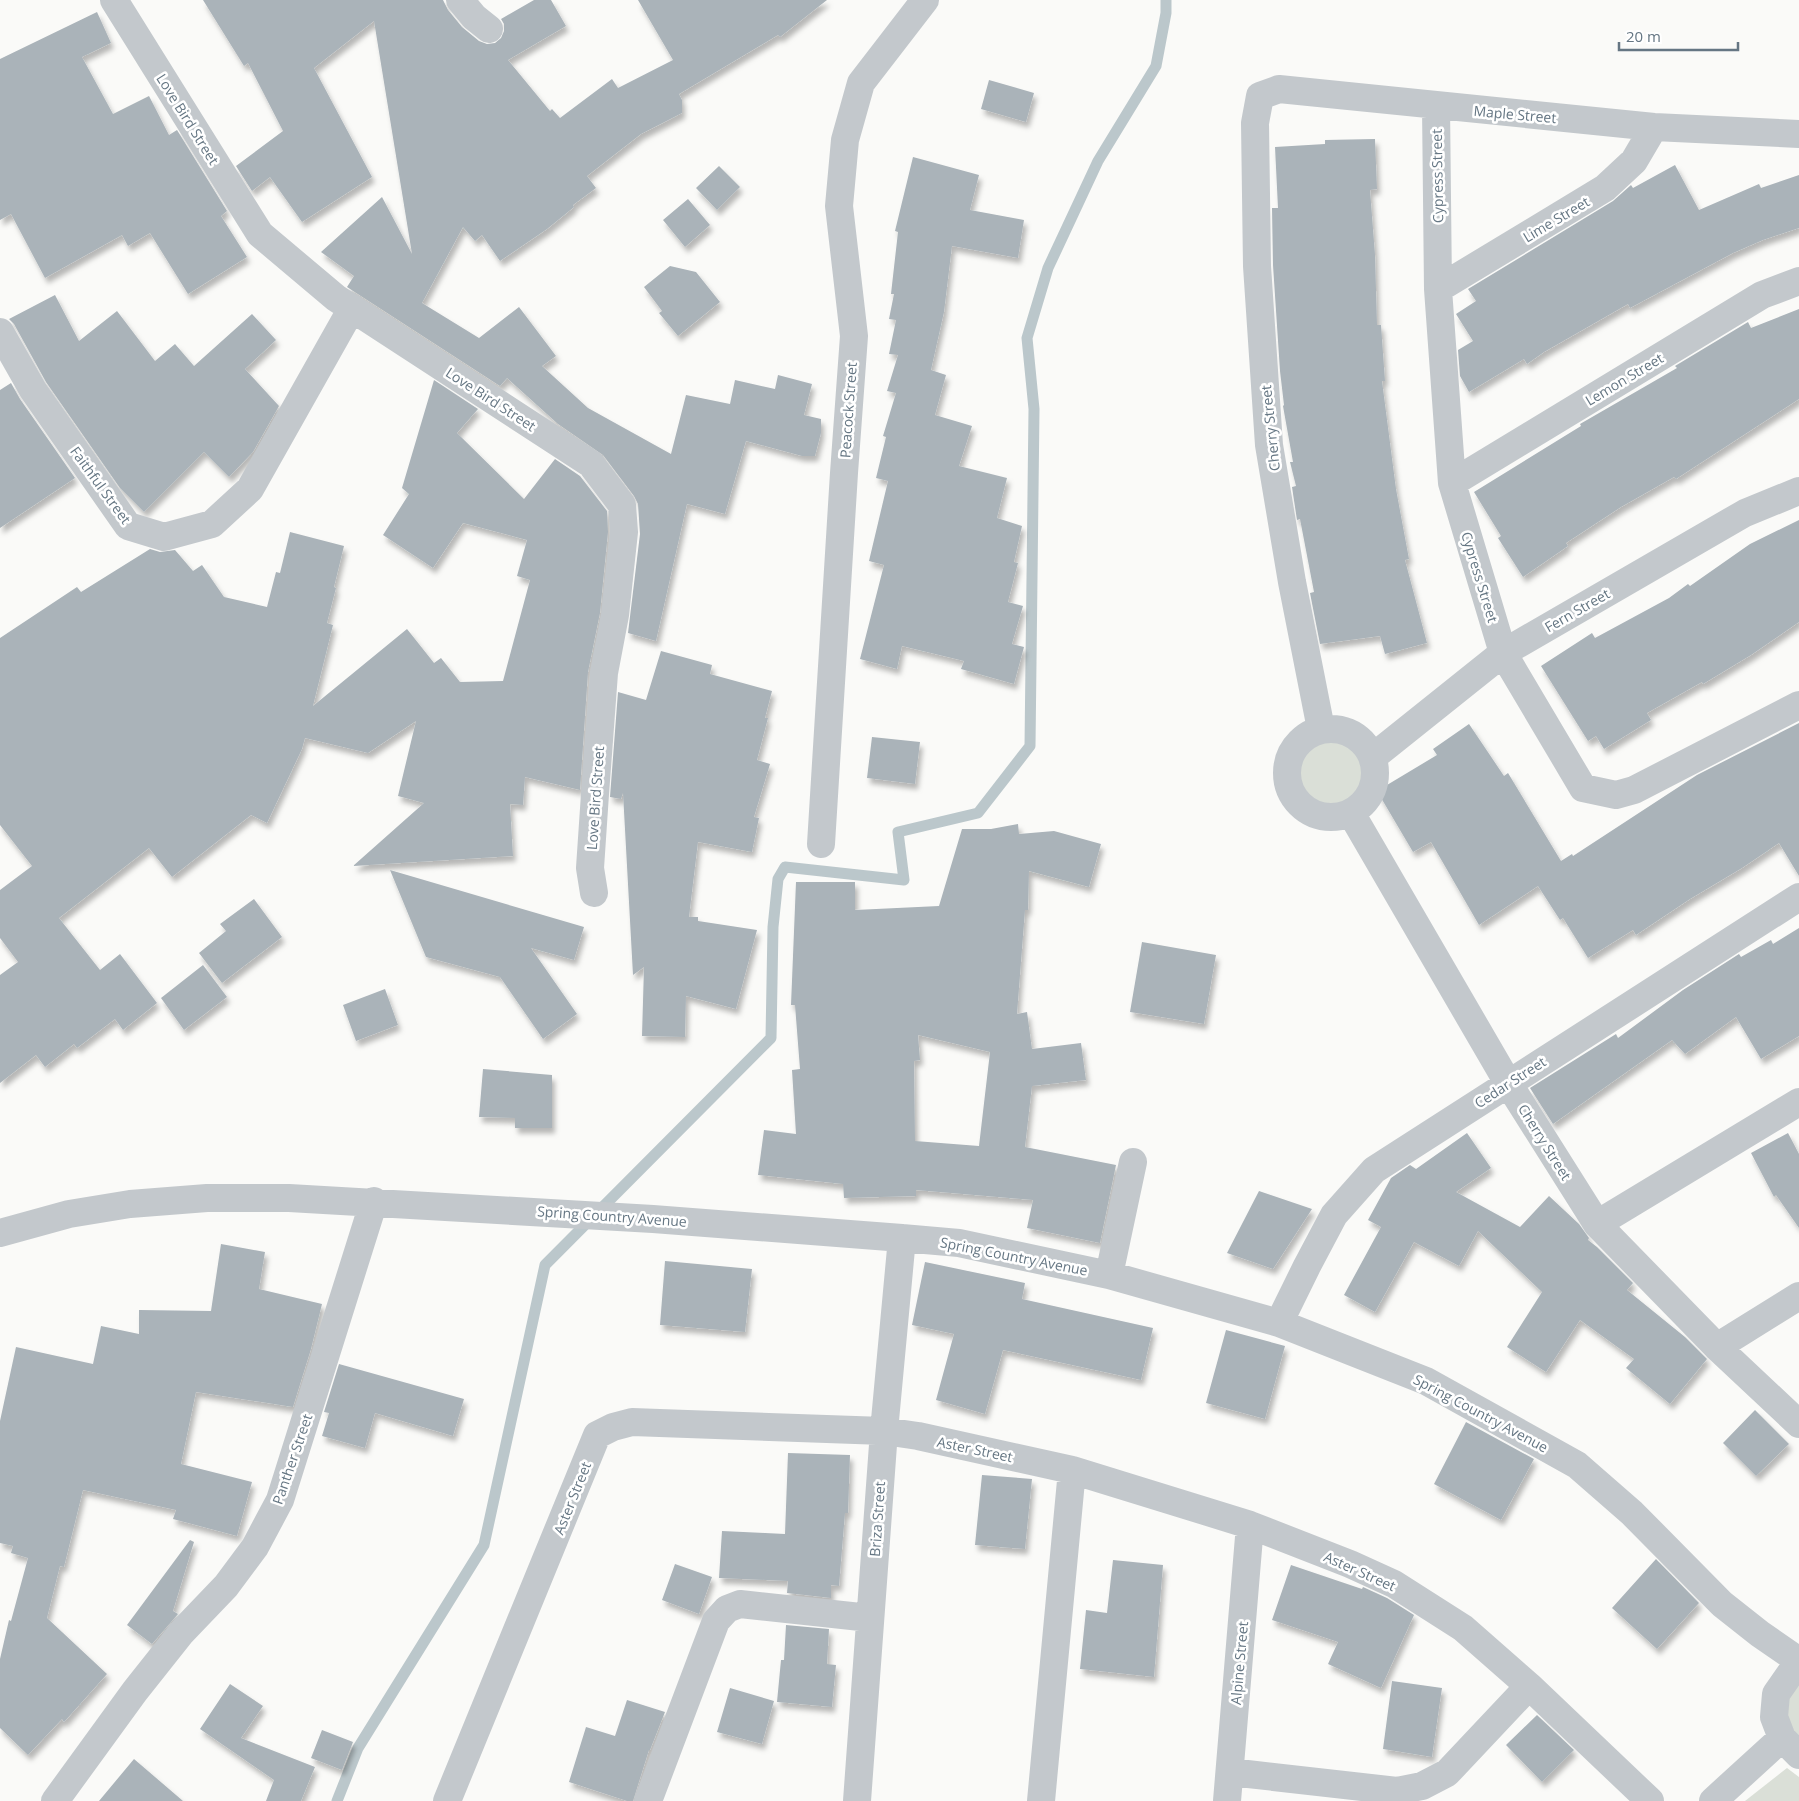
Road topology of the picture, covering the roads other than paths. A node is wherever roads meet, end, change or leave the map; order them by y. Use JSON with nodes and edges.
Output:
{"nodes":[{"id":1,"x":114,"y":0,"type":"edge"},
{"id":2,"x":460,"y":0,"type":"edge"},
{"id":3,"x":925,"y":0,"type":"edge"},
{"id":4,"x":489,"y":29,"type":"dead end"},
{"id":5,"x":1436,"y":106,"type":"junction"},
{"id":6,"x":1255,"y":124,"type":"joint"},
{"id":7,"x":1654,"y":127,"type":"junction"},
{"id":8,"x":1799,"y":134,"type":"edge"},
{"id":9,"x":1799,"y":281,"type":"edge"},
{"id":10,"x":1438,"y":288,"type":"junction"},
{"id":11,"x":352,"y":308,"type":"junction"},
{"id":12,"x":0,"y":332,"type":"edge"},
{"id":13,"x":1452,"y":483,"type":"junction"},
{"id":14,"x":1799,"y":491,"type":"edge"},
{"id":15,"x":1503,"y":653,"type":"junction"},
{"id":16,"x":1799,"y":705,"type":"edge"},
{"id":17,"x":1320,"y":729,"type":"junction"},
{"id":18,"x":1373,"y":757,"type":"junction"},
{"id":19,"x":1352,"y":813,"type":"junction"},
{"id":20,"x":821,"y":844,"type":"dead end"},
{"id":21,"x":594,"y":893,"type":"dead end"},
{"id":22,"x":1799,"y":897,"type":"edge"},
{"id":23,"x":1508,"y":1083,"type":"junction"},
{"id":24,"x":1799,"y":1102,"type":"edge"},
{"id":25,"x":1133,"y":1162,"type":"dead end"},
{"id":26,"x":374,"y":1201,"type":"junction"},
{"id":27,"x":1597,"y":1224,"type":"junction"},
{"id":28,"x":0,"y":1233,"type":"edge"},
{"id":29,"x":902,"y":1238,"type":"junction"},
{"id":30,"x":1109,"y":1275,"type":"junction"},
{"id":31,"x":1799,"y":1296,"type":"edge"},
{"id":32,"x":1279,"y":1323,"type":"junction"},
{"id":33,"x":1717,"y":1347,"type":"junction"},
{"id":34,"x":1799,"y":1424,"type":"edge"},
{"id":35,"x":884,"y":1431,"type":"junction"},
{"id":36,"x":1072,"y":1470,"type":"junction"},
{"id":37,"x":1250,"y":1525,"type":"junction"},
{"id":38,"x":870,"y":1618,"type":"junction"},
{"id":39,"x":1799,"y":1661,"type":"edge"},
{"id":40,"x":1529,"y":1686,"type":"junction"},
{"id":41,"x":1790,"y":1747,"type":"edge"},
{"id":42,"x":1230,"y":1772,"type":"junction"},
{"id":43,"x":54,"y":1801,"type":"edge"},
{"id":44,"x":447,"y":1801,"type":"edge"},
{"id":45,"x":648,"y":1801,"type":"edge"},
{"id":46,"x":857,"y":1801,"type":"edge"},
{"id":47,"x":1041,"y":1801,"type":"edge"},
{"id":48,"x":1227,"y":1801,"type":"edge"},
{"id":49,"x":1650,"y":1801,"type":"edge"},
{"id":50,"x":1713,"y":1801,"type":"edge"}],
"edges":[{"from":1,"to":11,"type":"street","name":"Love Bird Street"},
{"from":2,"to":4,"type":"street"},
{"from":3,"to":20,"type":"street","name":"Peacock Street"},
{"from":5,"to":6,"type":"street","name":"Maple Street"},
{"from":5,"to":7,"type":"street","name":"Maple Street"},
{"from":5,"to":10,"type":"street","name":"Cypress Street"},
{"from":6,"to":17,"type":"street","name":"Cherry Street"},
{"from":7,"to":8,"type":"street","name":"Maple Street"},
{"from":7,"to":10,"type":"street","name":"Lime Street"},
{"from":9,"to":13,"type":"street","name":"Lemon Street"},
{"from":10,"to":13,"type":"street","name":"Cypress Street"},
{"from":11,"to":12,"type":"street","name":"Faithful Street"},
{"from":11,"to":21,"type":"street","name":"Love Bird Street"},
{"from":13,"to":15,"type":"street","name":"Cypress Street"},
{"from":14,"to":15,"type":"street","name":"Fern Street"},
{"from":15,"to":16,"type":"street","name":"Cypress Street"},
{"from":15,"to":18,"type":"street","name":"Fern Street"},
{"from":17,"to":18,"type":"street"},
{"from":17,"to":19,"type":"street"},
{"from":18,"to":19,"type":"street"},
{"from":19,"to":23,"type":"street","name":"Cherry Street"},
{"from":22,"to":23,"type":"street","name":"Cedar Street"},
{"from":23,"to":27,"type":"street","name":"Cherry Street"},
{"from":23,"to":32,"type":"street","name":"Cedar Street"},
{"from":24,"to":27,"type":"street"},
{"from":25,"to":30,"type":"street"},
{"from":26,"to":28,"type":"street","name":"Spring Country Avenue"},
{"from":26,"to":29,"type":"street","name":"Spring Country Avenue"},
{"from":26,"to":43,"type":"street","name":"Panther Street"},
{"from":27,"to":33,"type":"street","name":"Cherry Street"},
{"from":29,"to":30,"type":"street","name":"Spring Country Avenue"},
{"from":29,"to":35,"type":"street","name":"Briza Street"},
{"from":30,"to":32,"type":"street","name":"Spring Country Avenue"},
{"from":31,"to":33,"type":"street"},
{"from":32,"to":39,"type":"street","name":"Spring Country Avenue"},
{"from":33,"to":34,"type":"street","name":"Cherry Street"},
{"from":35,"to":36,"type":"street","name":"Aster Street"},
{"from":35,"to":38,"type":"street","name":"Briza Street"},
{"from":35,"to":44,"type":"street","name":"Aster Street"},
{"from":36,"to":37,"type":"street","name":"Aster Street"},
{"from":36,"to":47,"type":"street"},
{"from":37,"to":40,"type":"street","name":"Aster Street"},
{"from":37,"to":42,"type":"street","name":"Alpine Street"},
{"from":38,"to":45,"type":"street"},
{"from":38,"to":46,"type":"street","name":"Briza Street"},
{"from":39,"to":41,"type":"street"},
{"from":40,"to":42,"type":"street"},
{"from":40,"to":49,"type":"street","name":"Aster Street"},
{"from":41,"to":50,"type":"street"},
{"from":42,"to":48,"type":"street","name":"Alpine Street"}]}
